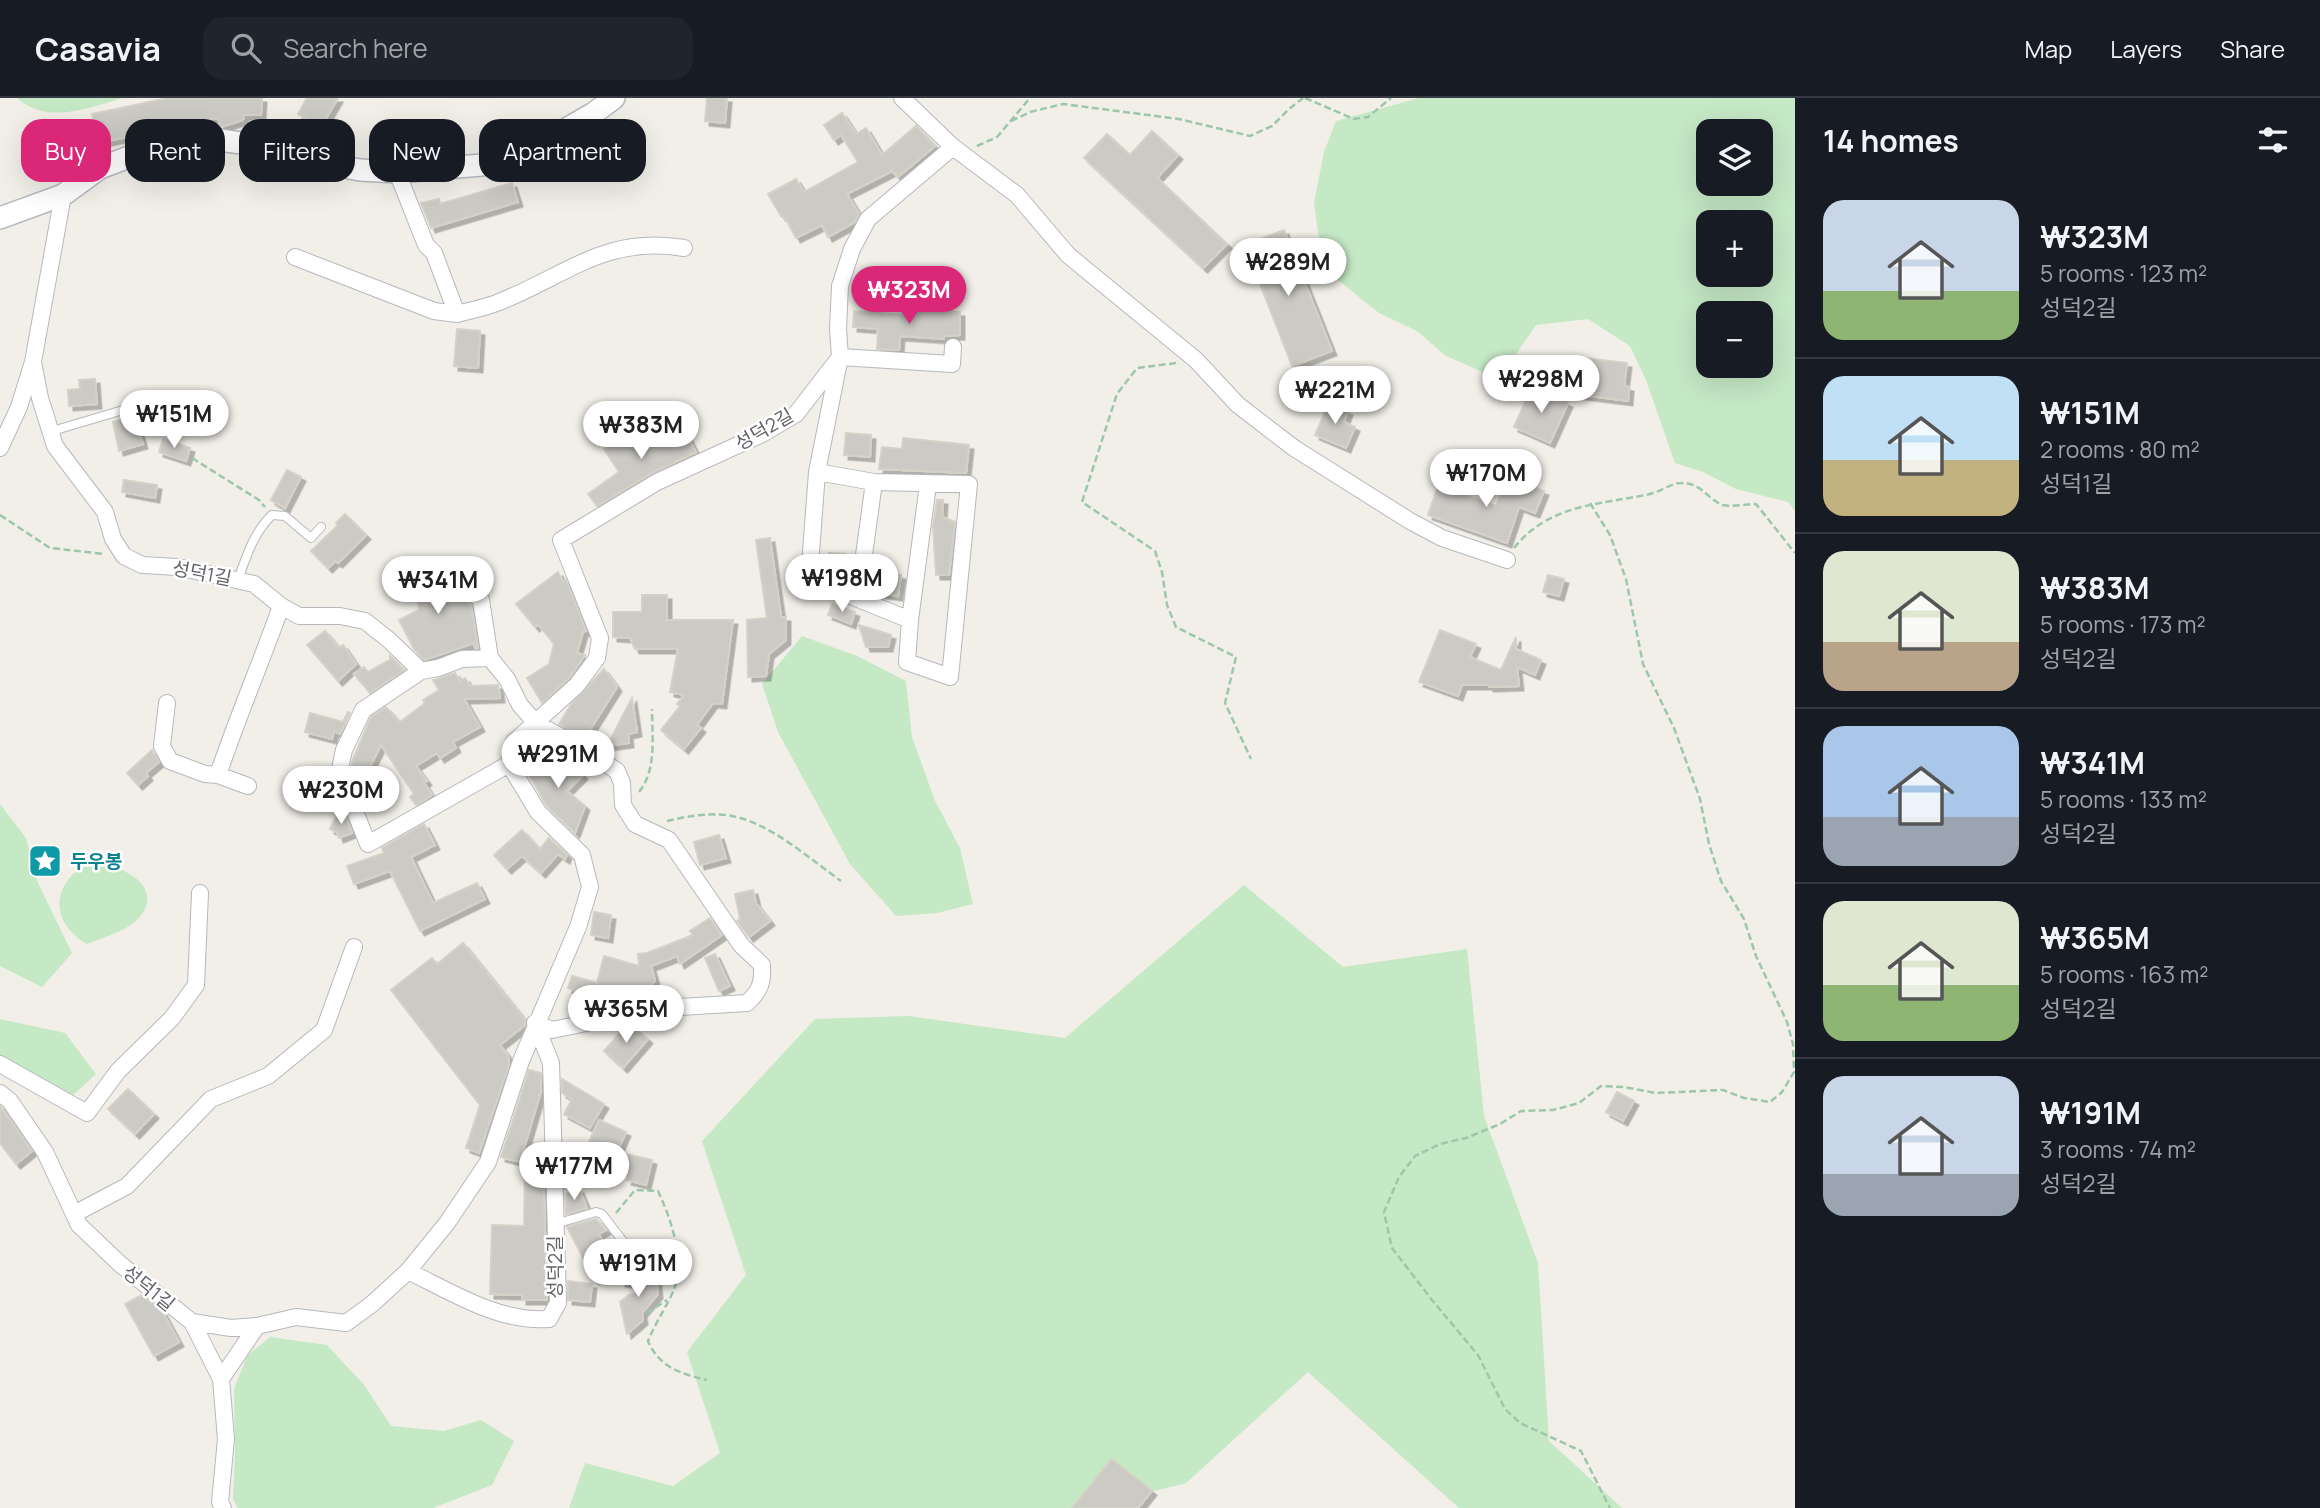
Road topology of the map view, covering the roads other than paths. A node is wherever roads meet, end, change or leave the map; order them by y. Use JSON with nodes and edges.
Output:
{"nodes":[{"id":1,"x":614,"y":98,"type":"edge"},
{"id":2,"x":902,"y":98,"type":"edge"},
{"id":3,"x":953,"y":147,"type":"junction"},
{"id":4,"x":465,"y":166,"type":"edge"},
{"id":5,"x":369,"y":170,"type":"edge"},
{"id":6,"x":401,"y":182,"type":"edge"},
{"id":7,"x":64,"y":195,"type":"junction"},
{"id":8,"x":0,"y":218,"type":"edge"},
{"id":9,"x":684,"y":248,"type":"dead end"},
{"id":10,"x":295,"y":257,"type":"dead end"},
{"id":11,"x":457,"y":314,"type":"junction"},
{"id":12,"x":953,"y":347,"type":"dead end"},
{"id":13,"x":839,"y":357,"type":"junction"},
{"id":14,"x":33,"y":362,"type":"junction"},
{"id":15,"x":150,"y":402,"type":"dead end"},
{"id":16,"x":49,"y":432,"type":"junction"},
{"id":17,"x":0,"y":448,"type":"edge"},
{"id":18,"x":817,"y":472,"type":"junction"},
{"id":19,"x":874,"y":482,"type":"junction"},
{"id":20,"x":928,"y":485,"type":"junction"},
{"id":21,"x":321,"y":527,"type":"dead end"},
{"id":22,"x":1507,"y":560,"type":"road end"},
{"id":23,"x":453,"y":573,"type":"dead end"},
{"id":24,"x":238,"y":580,"type":"junction"},
{"id":25,"x":858,"y":598,"type":"junction"},
{"id":26,"x":281,"y":606,"type":"junction"},
{"id":27,"x":910,"y":620,"type":"junction"},
{"id":28,"x":490,"y":658,"type":"junction"},
{"id":29,"x":421,"y":671,"type":"junction"},
{"id":30,"x":167,"y":703,"type":"dead end"},
{"id":31,"x":536,"y":723,"type":"junction"},
{"id":32,"x":509,"y":764,"type":"junction"},
{"id":33,"x":218,"y":775,"type":"junction"},
{"id":34,"x":248,"y":786,"type":"dead end"},
{"id":35,"x":200,"y":892,"type":"dead end"},
{"id":36,"x":354,"y":947,"type":"dead end"},
{"id":37,"x":535,"y":1023,"type":"junction"},
{"id":38,"x":0,"y":1064,"type":"edge"},
{"id":39,"x":0,"y":1093,"type":"edge"},
{"id":40,"x":74,"y":1214,"type":"junction"},
{"id":41,"x":555,"y":1224,"type":"junction"},
{"id":42,"x":632,"y":1253,"type":"dead end"},
{"id":43,"x":408,"y":1270,"type":"junction"},
{"id":44,"x":192,"y":1322,"type":"junction"},
{"id":45,"x":257,"y":1326,"type":"junction"},
{"id":46,"x":221,"y":1379,"type":"junction"},
{"id":47,"x":223,"y":1508,"type":"edge"}],
"edges":[{"from":1,"to":4,"type":"main road"},
{"from":2,"to":3,"type":"street"},
{"from":3,"to":13,"type":"street"},
{"from":3,"to":22,"type":"street"},
{"from":5,"to":7,"type":"main road"},
{"from":6,"to":11,"type":"street"},
{"from":7,"to":8,"type":"main road"},
{"from":7,"to":14,"type":"street"},
{"from":9,"to":11,"type":"street"},
{"from":10,"to":11,"type":"street"},
{"from":12,"to":13,"type":"street"},
{"from":13,"to":18,"type":"street"},
{"from":13,"to":31,"type":"street","name":"성덕2길"},
{"from":14,"to":16,"type":"street"},
{"from":14,"to":17,"type":"street"},
{"from":15,"to":16,"type":"lane"},
{"from":16,"to":24,"type":"street","name":"성덕1길"},
{"from":18,"to":19,"type":"street"},
{"from":18,"to":25,"type":"street"},
{"from":19,"to":20,"type":"street"},
{"from":19,"to":25,"type":"street"},
{"from":20,"to":27,"type":"street"},
{"from":20,"to":27,"type":"street"},
{"from":21,"to":24,"type":"lane"},
{"from":23,"to":28,"type":"street"},
{"from":24,"to":26,"type":"street","name":"성덕1길"},
{"from":25,"to":27,"type":"street"},
{"from":26,"to":29,"type":"street"},
{"from":26,"to":33,"type":"street"},
{"from":28,"to":29,"type":"street"},
{"from":28,"to":31,"type":"street"},
{"from":29,"to":32,"type":"street"},
{"from":30,"to":33,"type":"street"},
{"from":31,"to":32,"type":"street","name":"성덕2길"},
{"from":31,"to":37,"type":"street"},
{"from":32,"to":37,"type":"street"},
{"from":33,"to":34,"type":"street"},
{"from":35,"to":38,"type":"street"},
{"from":36,"to":40,"type":"street"},
{"from":37,"to":41,"type":"street","name":"성덕2길"},
{"from":37,"to":43,"type":"street"},
{"from":39,"to":40,"type":"street","name":"성덕1길"},
{"from":40,"to":44,"type":"street","name":"성덕1길"},
{"from":41,"to":42,"type":"lane"},
{"from":41,"to":43,"type":"street","name":"성덕2길"},
{"from":43,"to":45,"type":"street"},
{"from":44,"to":45,"type":"street"},
{"from":44,"to":46,"type":"street","name":"성덕1길"},
{"from":45,"to":46,"type":"street"},
{"from":46,"to":47,"type":"street","name":"성덕1길"}]}
